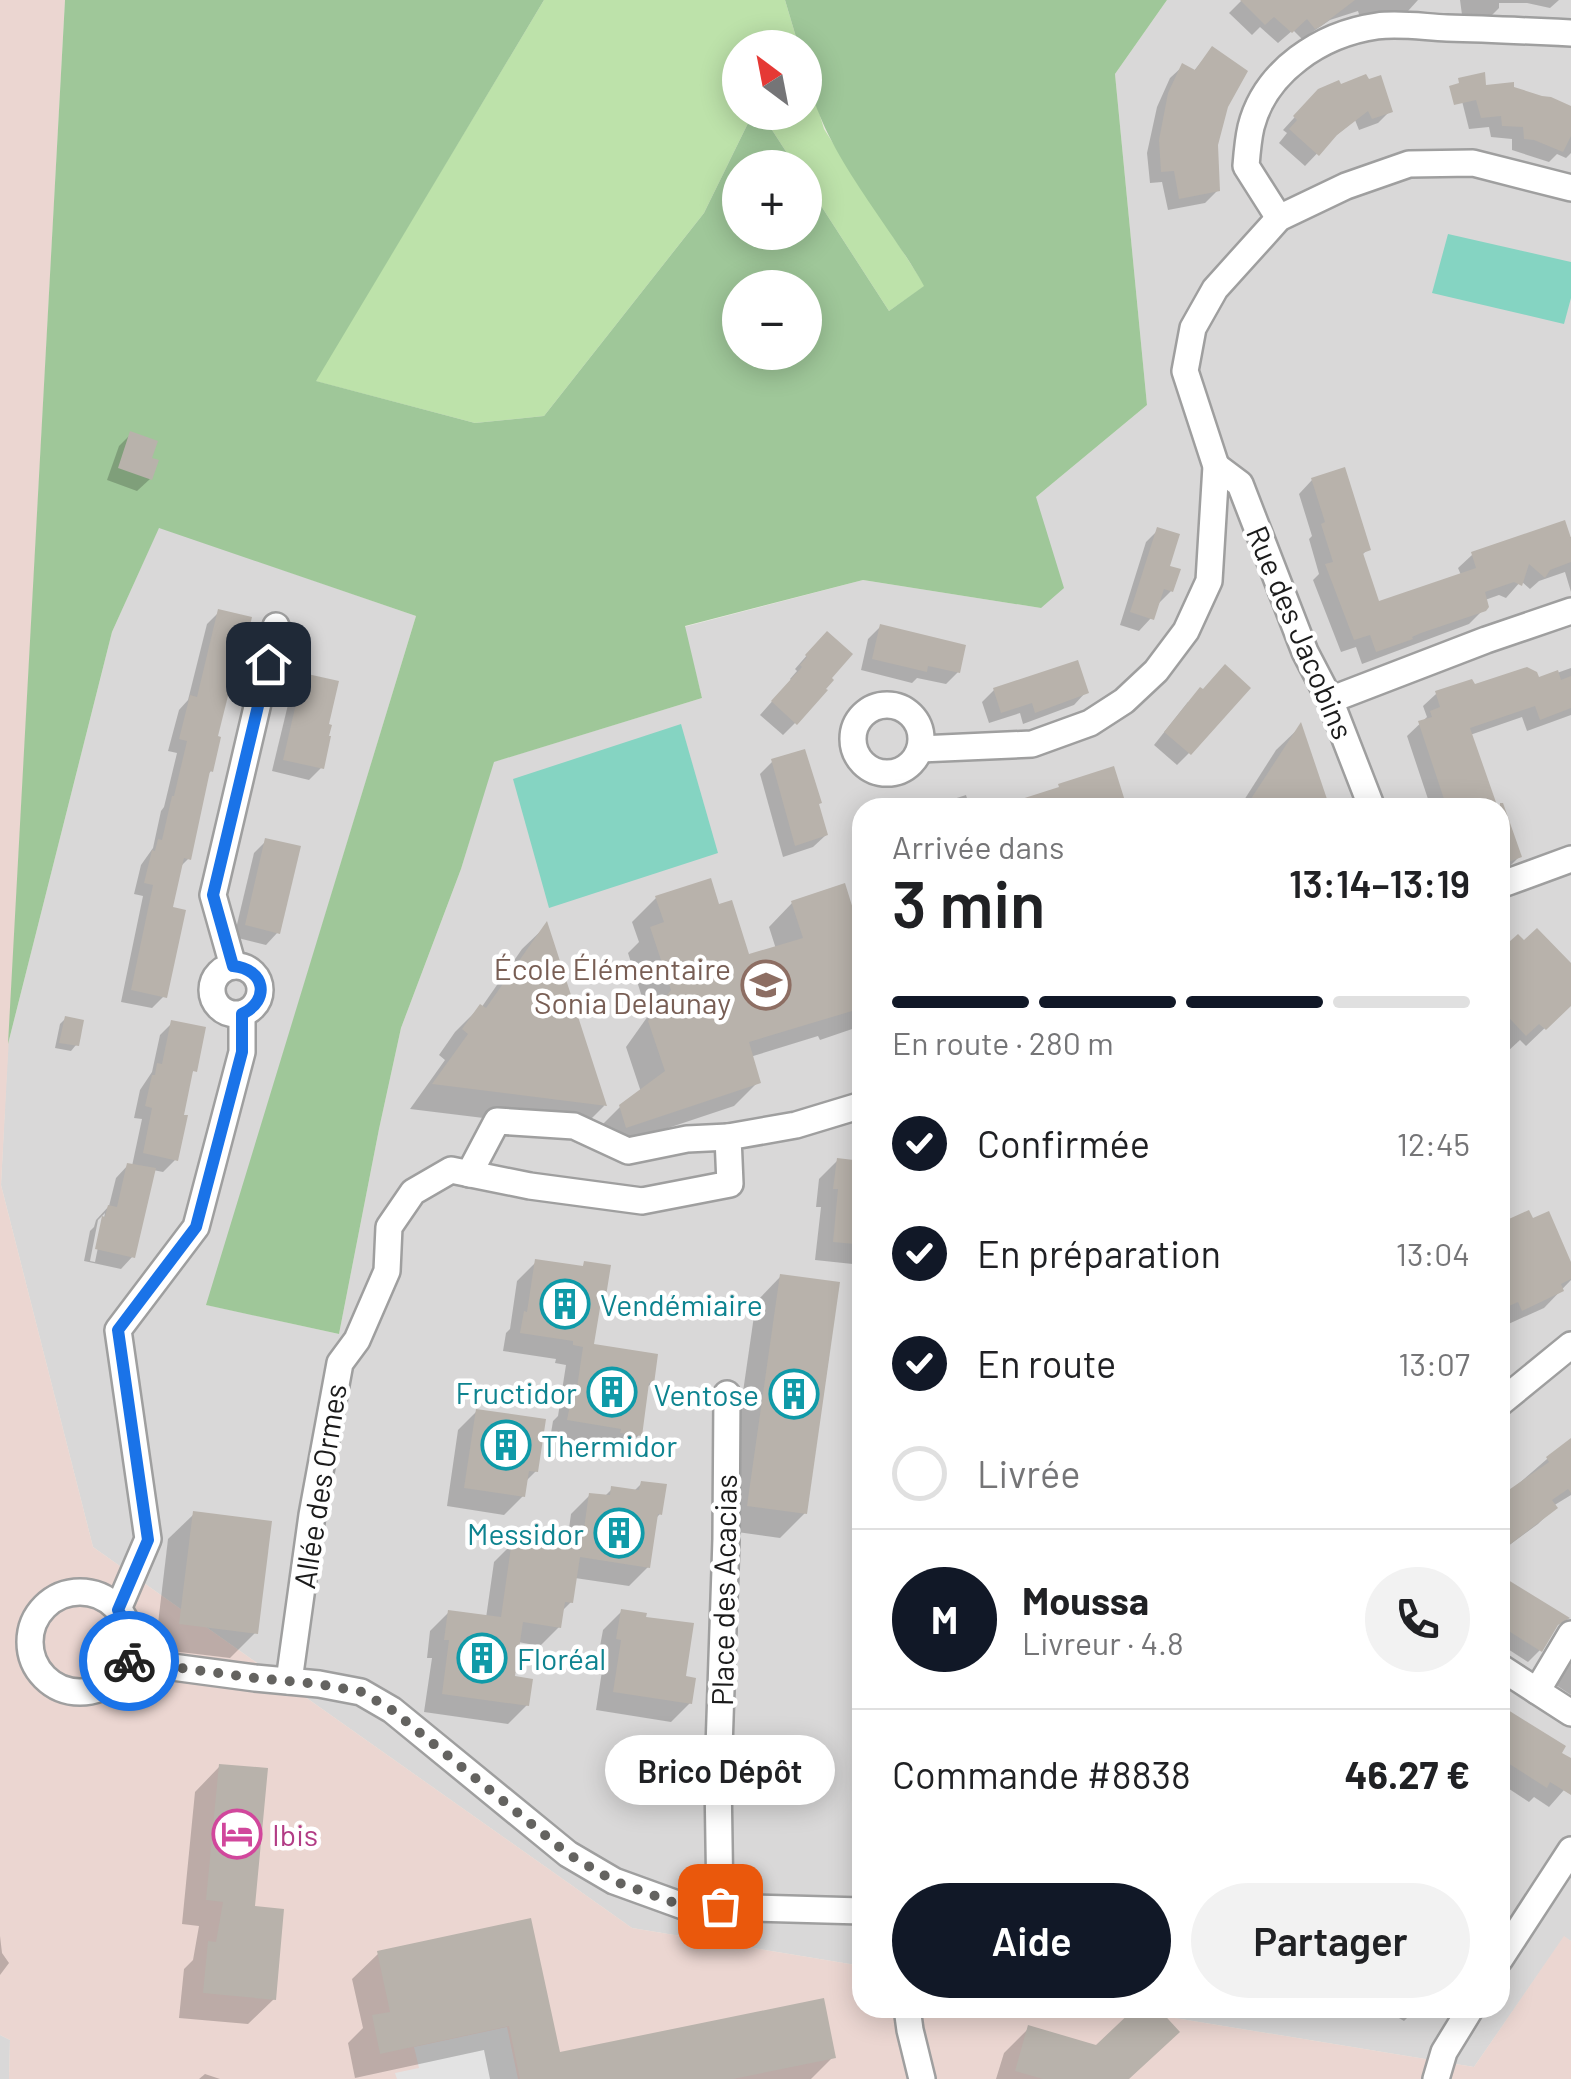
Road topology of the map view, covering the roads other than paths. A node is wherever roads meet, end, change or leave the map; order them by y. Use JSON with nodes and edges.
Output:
{"nodes":[{"id":1,"x":1571,"y":33,"type":"edge"},
{"id":2,"x":1571,"y":188,"type":"edge"},
{"id":3,"x":1280,"y":218,"type":"junction"},
{"id":4,"x":1216,"y":466,"type":"junction"},
{"id":5,"x":1571,"y":611,"type":"edge"},
{"id":6,"x":276,"y":626,"type":"dead end"},
{"id":7,"x":1330,"y":700,"type":"junction"},
{"id":8,"x":920,"y":749,"type":"dead end"},
{"id":9,"x":1368,"y":798,"type":"edge"},
{"id":10,"x":1571,"y":860,"type":"edge"},
{"id":11,"x":1510,"y":881,"type":"edge"},
{"id":12,"x":233,"y":966,"type":"junction"},
{"id":13,"x":242,"y":1014,"type":"junction"},
{"id":14,"x":852,"y":1109,"type":"edge"},
{"id":15,"x":728,"y":1137,"type":"junction"},
{"id":16,"x":468,"y":1174,"type":"junction"},
{"id":17,"x":1571,"y":1345,"type":"edge"},
{"id":18,"x":727,"y":1394,"type":"dead end"},
{"id":19,"x":1510,"y":1395,"type":"edge"},
{"id":20,"x":118,"y":1610,"type":"junction"},
{"id":21,"x":1571,"y":1634,"type":"edge"},
{"id":22,"x":126,"y":1661,"type":"junction"},
{"id":23,"x":1510,"y":1674,"type":"edge"},
{"id":24,"x":289,"y":1681,"type":"junction"},
{"id":25,"x":1537,"y":1691,"type":"junction"},
{"id":26,"x":1571,"y":1713,"type":"edge"},
{"id":27,"x":1571,"y":1850,"type":"edge"},
{"id":28,"x":720,"y":1906,"type":"junction"},
{"id":29,"x":852,"y":1911,"type":"edge"},
{"id":30,"x":1510,"y":1944,"type":"edge"},
{"id":31,"x":908,"y":2018,"type":"edge"},
{"id":32,"x":1465,"y":2018,"type":"edge"},
{"id":33,"x":922,"y":2079,"type":"edge"},
{"id":34,"x":1436,"y":2079,"type":"edge"}],
"edges":[{"from":1,"to":3,"type":"street"},
{"from":2,"to":3,"type":"street"},
{"from":3,"to":4,"type":"street"},
{"from":4,"to":7,"type":"street","name":"Rue des Jacobins"},
{"from":4,"to":8,"type":"street"},
{"from":5,"to":7,"type":"street"},
{"from":6,"to":12,"type":"street"},
{"from":7,"to":9,"type":"street","name":"Rue des Jacobins"},
{"from":10,"to":11,"type":"street"},
{"from":12,"to":13,"type":"street"},
{"from":12,"to":13,"type":"street"},
{"from":13,"to":20,"type":"street"},
{"from":14,"to":15,"type":"street"},
{"from":15,"to":16,"type":"street"},
{"from":15,"to":16,"type":"street","name":"Allée des Ormes"},
{"from":16,"to":24,"type":"street","name":"Allée des Ormes"},
{"from":17,"to":19,"type":"street"},
{"from":18,"to":28,"type":"street","name":"Place des Acacias"},
{"from":20,"to":22,"type":"street"},
{"from":20,"to":22,"type":"street"},
{"from":21,"to":25,"type":"street"},
{"from":22,"to":24,"type":"street"},
{"from":23,"to":25,"type":"street"},
{"from":24,"to":28,"type":"street"},
{"from":25,"to":26,"type":"street"},
{"from":27,"to":30,"type":"street"},
{"from":28,"to":29,"type":"street"},
{"from":31,"to":33,"type":"street"},
{"from":32,"to":34,"type":"street"}]}
